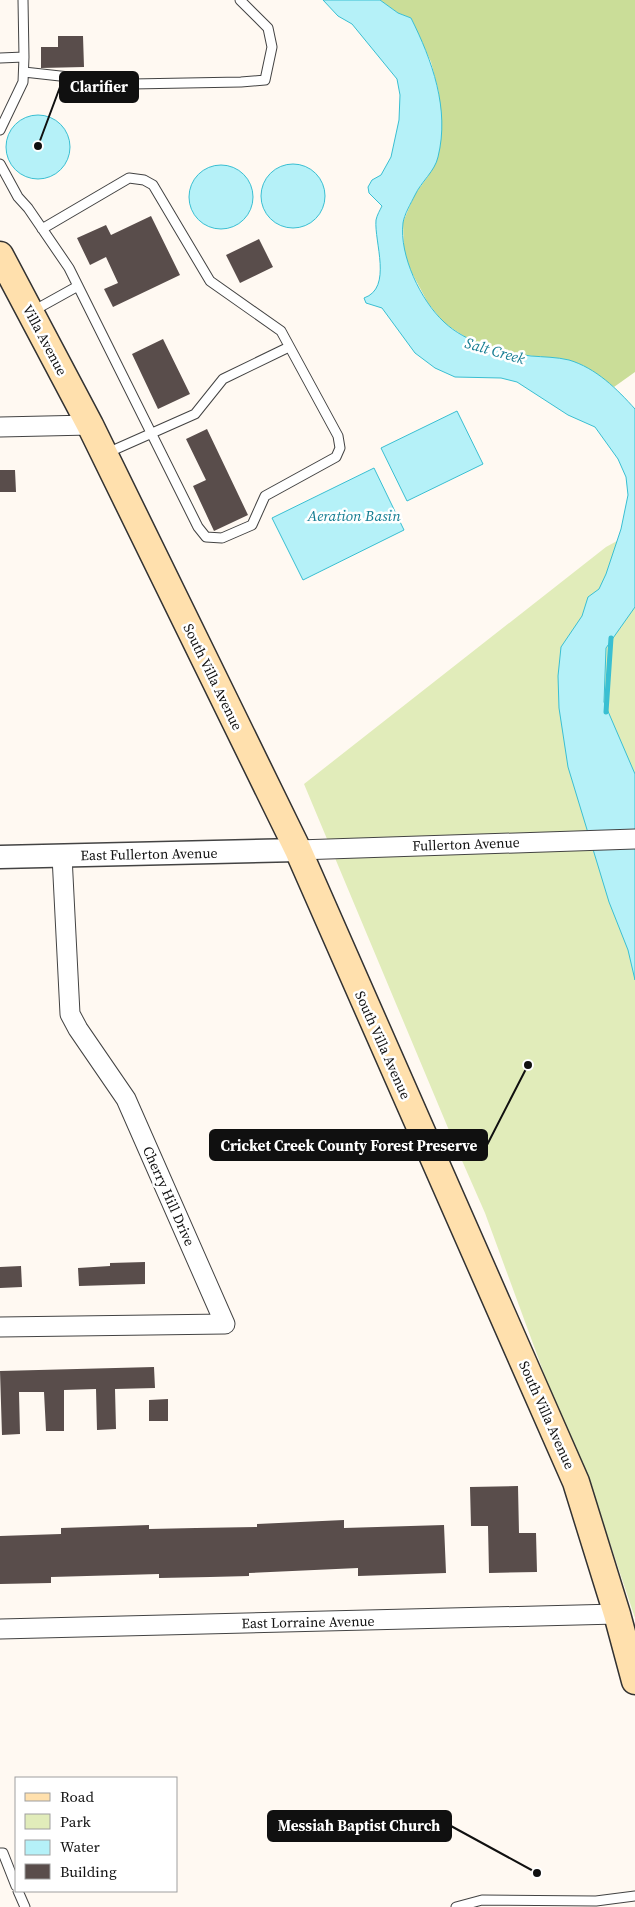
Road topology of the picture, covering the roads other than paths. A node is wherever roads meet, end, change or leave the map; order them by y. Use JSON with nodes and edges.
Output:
{"nodes":[{"id":1,"x":23,"y":0,"type":"edge"},
{"id":2,"x":240,"y":0,"type":"edge"},
{"id":3,"x":24,"y":57,"type":"junction"},
{"id":4,"x":0,"y":58,"type":"edge"},
{"id":5,"x":24,"y":72,"type":"junction"},
{"id":6,"x":0,"y":130,"type":"edge"},
{"id":7,"x":0,"y":164,"type":"edge"},
{"id":8,"x":42,"y":228,"type":"junction"},
{"id":9,"x":0,"y":255,"type":"edge"},
{"id":10,"x":78,"y":286,"type":"junction"},
{"id":11,"x":30,"y":312,"type":"junction"},
{"id":12,"x":290,"y":347,"type":"junction"},
{"id":13,"x":90,"y":425,"type":"junction"},
{"id":14,"x":0,"y":427,"type":"edge"},
{"id":15,"x":151,"y":434,"type":"junction"},
{"id":16,"x":105,"y":454,"type":"junction"},
{"id":17,"x":635,"y":839,"type":"edge"},
{"id":18,"x":298,"y":850,"type":"junction"},
{"id":19,"x":62,"y":856,"type":"junction"},
{"id":20,"x":0,"y":857,"type":"edge"},
{"id":21,"x":0,"y":1328,"type":"edge"},
{"id":22,"x":616,"y":1614,"type":"junction"},
{"id":23,"x":0,"y":1629,"type":"edge"},
{"id":24,"x":635,"y":1682,"type":"edge"},
{"id":25,"x":0,"y":1853,"type":"edge"},
{"id":26,"x":15,"y":1884,"type":"edge"},
{"id":27,"x":18,"y":1892,"type":"edge"},
{"id":28,"x":635,"y":1896,"type":"edge"},
{"id":29,"x":25,"y":1907,"type":"edge"},
{"id":30,"x":456,"y":1907,"type":"edge"}],
"edges":[{"from":1,"to":3,"type":"lane"},
{"from":2,"to":5,"type":"lane"},
{"from":3,"to":4,"type":"lane"},
{"from":3,"to":5,"type":"lane"},
{"from":5,"to":6,"type":"lane"},
{"from":7,"to":8,"type":"lane"},
{"from":8,"to":10,"type":"lane"},
{"from":8,"to":12,"type":"lane"},
{"from":9,"to":11,"type":"main road","name":"Villa Avenue"},
{"from":10,"to":11,"type":"lane"},
{"from":10,"to":15,"type":"lane"},
{"from":11,"to":13,"type":"main road","name":"Villa Avenue"},
{"from":12,"to":15,"type":"lane"},
{"from":12,"to":15,"type":"lane"},
{"from":13,"to":14,"type":"street"},
{"from":13,"to":16,"type":"main road","name":"South Villa Avenue"},
{"from":15,"to":16,"type":"lane"},
{"from":16,"to":18,"type":"main road","name":"South Villa Avenue"},
{"from":17,"to":18,"type":"street","name":"Fullerton Avenue"},
{"from":18,"to":19,"type":"street","name":"East Fullerton Avenue"},
{"from":18,"to":22,"type":"main road","name":"South Villa Avenue"},
{"from":19,"to":20,"type":"street","name":"East Fullerton Avenue"},
{"from":19,"to":21,"type":"street","name":"Cherry Hill Drive"},
{"from":22,"to":23,"type":"street","name":"East Lorraine Avenue"},
{"from":22,"to":24,"type":"main road","name":"South Villa Avenue"},
{"from":25,"to":26,"type":"lane"},
{"from":27,"to":29,"type":"lane"},
{"from":28,"to":30,"type":"lane"}]}
